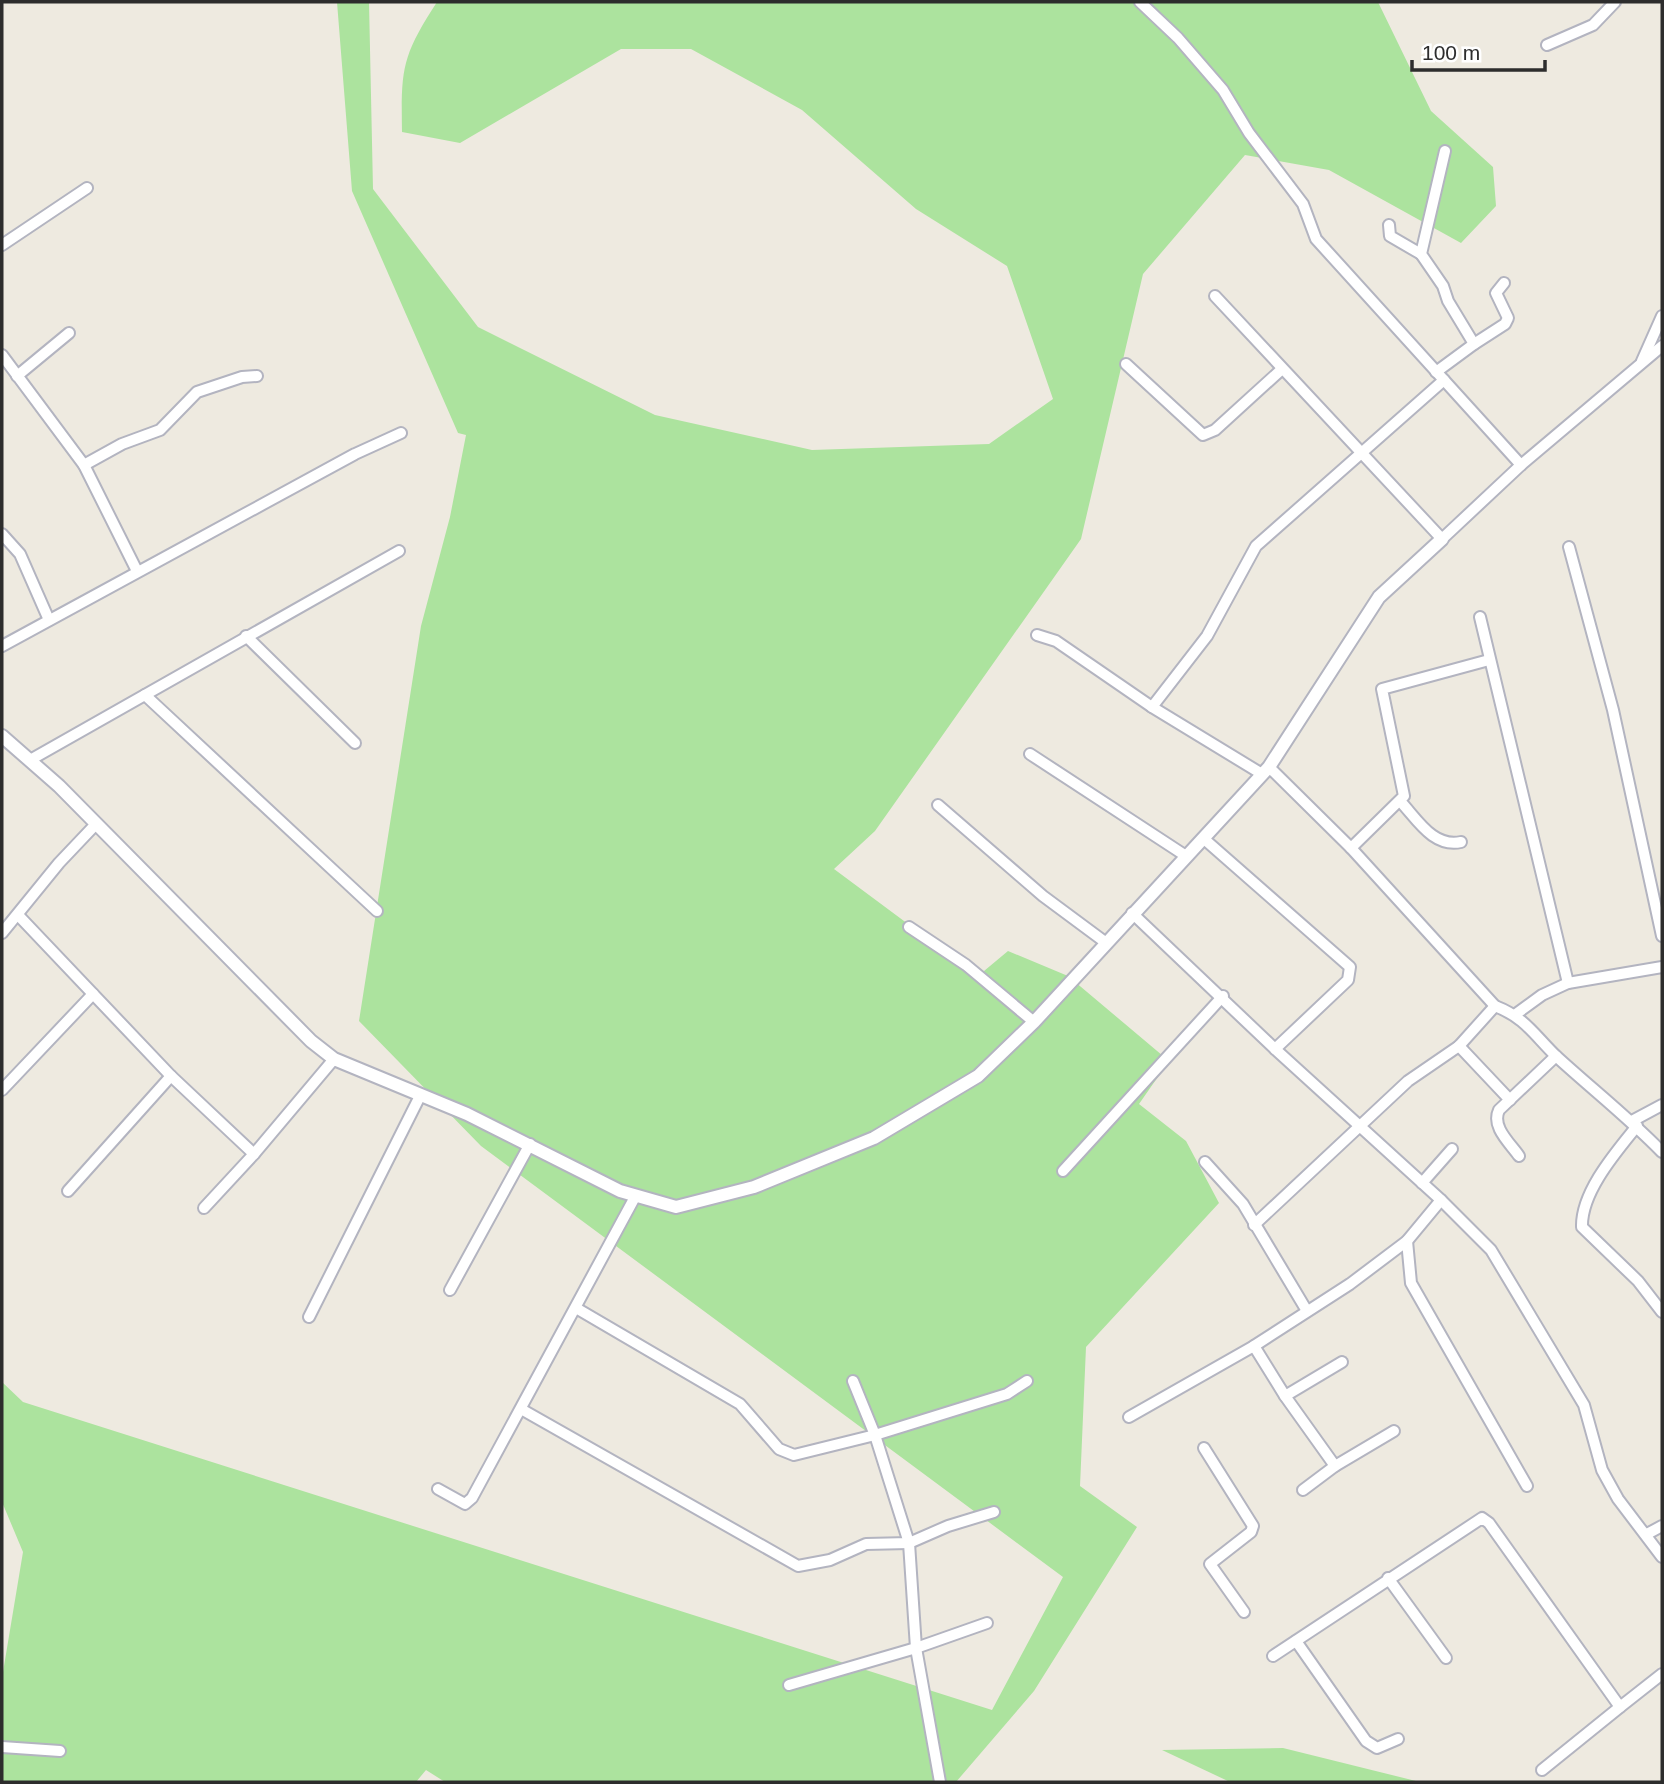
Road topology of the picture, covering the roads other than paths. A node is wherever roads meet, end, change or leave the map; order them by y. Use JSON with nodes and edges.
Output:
{"nodes":[{"id":1,"x":1140,"y":2,"type":"edge"},
{"id":2,"x":1615,"y":2,"type":"edge"},
{"id":3,"x":1546,"y":46,"type":"dead end"},
{"id":4,"x":1445,"y":152,"type":"dead end"},
{"id":5,"x":87,"y":188,"type":"dead end"},
{"id":6,"x":1389,"y":225,"type":"dead end"},
{"id":7,"x":2,"y":245,"type":"edge"},
{"id":8,"x":1421,"y":254,"type":"junction"},
{"id":9,"x":1504,"y":283,"type":"dead end"},
{"id":10,"x":1214,"y":296,"type":"dead end"},
{"id":11,"x":1662,"y":316,"type":"edge"},
{"id":12,"x":69,"y":332,"type":"dead end"},
{"id":13,"x":1474,"y":344,"type":"junction"},
{"id":14,"x":1662,"y":346,"type":"edge"},
{"id":15,"x":2,"y":355,"type":"edge"},
{"id":16,"x":1126,"y":364,"type":"dead end"},
{"id":17,"x":1641,"y":364,"type":"junction"},
{"id":18,"x":1282,"y":369,"type":"junction"},
{"id":19,"x":17,"y":376,"type":"junction"},
{"id":20,"x":257,"y":376,"type":"dead end"},
{"id":21,"x":1440,"y":376,"type":"junction"},
{"id":22,"x":401,"y":433,"type":"dead end"},
{"id":23,"x":1360,"y":452,"type":"junction"},
{"id":24,"x":84,"y":465,"type":"junction"},
{"id":25,"x":1521,"y":465,"type":"junction"},
{"id":26,"x":2,"y":534,"type":"edge"},
{"id":27,"x":1442,"y":539,"type":"junction"},
{"id":28,"x":1569,"y":547,"type":"dead end"},
{"id":29,"x":398,"y":551,"type":"dead end"},
{"id":30,"x":137,"y":571,"type":"junction"},
{"id":31,"x":1479,"y":617,"type":"dead end"},
{"id":32,"x":50,"y":620,"type":"junction"},
{"id":33,"x":1037,"y":635,"type":"dead end"},
{"id":34,"x":246,"y":636,"type":"junction"},
{"id":35,"x":2,"y":646,"type":"edge"},
{"id":36,"x":1489,"y":660,"type":"junction"},
{"id":37,"x":145,"y":695,"type":"junction"},
{"id":38,"x":1152,"y":707,"type":"junction"},
{"id":39,"x":355,"y":743,"type":"dead end"},
{"id":40,"x":5,"y":744,"type":"edge"},
{"id":41,"x":1030,"y":754,"type":"dead end"},
{"id":42,"x":30,"y":760,"type":"junction"},
{"id":43,"x":1265,"y":770,"type":"junction"},
{"id":44,"x":1400,"y":801,"type":"junction"},
{"id":45,"x":939,"y":806,"type":"dead end"},
{"id":46,"x":96,"y":824,"type":"junction"},
{"id":47,"x":1203,"y":838,"type":"junction"},
{"id":48,"x":1461,"y":842,"type":"dead end"},
{"id":49,"x":1351,"y":849,"type":"junction"},
{"id":50,"x":1186,"y":856,"type":"junction"},
{"id":51,"x":377,"y":911,"type":"dead end"},
{"id":52,"x":1132,"y":913,"type":"junction"},
{"id":53,"x":18,"y":915,"type":"junction"},
{"id":54,"x":909,"y":927,"type":"dead end"},
{"id":55,"x":2,"y":933,"type":"edge"},
{"id":56,"x":1662,"y":936,"type":"edge"},
{"id":57,"x":1105,"y":942,"type":"junction"},
{"id":58,"x":1662,"y":967,"type":"edge"},
{"id":59,"x":1568,"y":983,"type":"junction"},
{"id":60,"x":93,"y":995,"type":"junction"},
{"id":61,"x":1223,"y":996,"type":"junction"},
{"id":62,"x":1495,"y":1006,"type":"junction"},
{"id":63,"x":1516,"y":1014,"type":"junction"},
{"id":64,"x":1034,"y":1022,"type":"junction"},
{"id":65,"x":1459,"y":1046,"type":"junction"},
{"id":66,"x":1275,"y":1049,"type":"junction"},
{"id":67,"x":1556,"y":1056,"type":"junction"},
{"id":68,"x":334,"y":1059,"type":"junction"},
{"id":69,"x":172,"y":1076,"type":"junction"},
{"id":70,"x":2,"y":1090,"type":"edge"},
{"id":71,"x":420,"y":1096,"type":"junction"},
{"id":72,"x":1510,"y":1100,"type":"junction"},
{"id":73,"x":1662,"y":1105,"type":"edge"},
{"id":74,"x":1634,"y":1123,"type":"junction"},
{"id":75,"x":1359,"y":1126,"type":"junction"},
{"id":76,"x":530,"y":1144,"type":"junction"},
{"id":77,"x":1452,"y":1149,"type":"dead end"},
{"id":78,"x":1662,"y":1152,"type":"edge"},
{"id":79,"x":254,"y":1154,"type":"junction"},
{"id":80,"x":1519,"y":1156,"type":"dead end"},
{"id":81,"x":1205,"y":1162,"type":"dead end"},
{"id":82,"x":1063,"y":1171,"type":"dead end"},
{"id":83,"x":1422,"y":1183,"type":"junction"},
{"id":84,"x":68,"y":1191,"type":"dead end"},
{"id":85,"x":635,"y":1197,"type":"junction"},
{"id":86,"x":1441,"y":1200,"type":"junction"},
{"id":87,"x":204,"y":1208,"type":"dead end"},
{"id":88,"x":1254,"y":1225,"type":"junction"},
{"id":89,"x":1407,"y":1241,"type":"junction"},
{"id":90,"x":450,"y":1290,"type":"dead end"},
{"id":91,"x":576,"y":1308,"type":"junction"},
{"id":92,"x":1307,"y":1311,"type":"junction"},
{"id":93,"x":1662,"y":1312,"type":"edge"},
{"id":94,"x":309,"y":1317,"type":"dead end"},
{"id":95,"x":1254,"y":1346,"type":"junction"},
{"id":96,"x":1342,"y":1362,"type":"dead end"},
{"id":97,"x":853,"y":1381,"type":"dead end"},
{"id":98,"x":1027,"y":1381,"type":"dead end"},
{"id":99,"x":1284,"y":1396,"type":"junction"},
{"id":100,"x":521,"y":1409,"type":"junction"},
{"id":101,"x":1129,"y":1417,"type":"dead end"},
{"id":102,"x":1394,"y":1431,"type":"dead end"},
{"id":103,"x":875,"y":1435,"type":"junction"},
{"id":104,"x":1204,"y":1448,"type":"dead end"},
{"id":105,"x":1335,"y":1465,"type":"junction"},
{"id":106,"x":1527,"y":1486,"type":"dead end"},
{"id":107,"x":438,"y":1489,"type":"dead end"},
{"id":108,"x":1303,"y":1490,"type":"dead end"},
{"id":109,"x":995,"y":1512,"type":"dead end"},
{"id":110,"x":1662,"y":1525,"type":"edge"},
{"id":111,"x":1647,"y":1534,"type":"junction"},
{"id":112,"x":909,"y":1543,"type":"junction"},
{"id":113,"x":1662,"y":1557,"type":"edge"},
{"id":114,"x":1388,"y":1578,"type":"junction"},
{"id":115,"x":1244,"y":1612,"type":"dead end"},
{"id":116,"x":987,"y":1623,"type":"dead end"},
{"id":117,"x":1296,"y":1641,"type":"junction"},
{"id":118,"x":916,"y":1648,"type":"junction"},
{"id":119,"x":1273,"y":1656,"type":"dead end"},
{"id":120,"x":1446,"y":1658,"type":"dead end"},
{"id":121,"x":1662,"y":1674,"type":"edge"},
{"id":122,"x":789,"y":1685,"type":"dead end"},
{"id":123,"x":1620,"y":1707,"type":"junction"},
{"id":124,"x":1398,"y":1739,"type":"dead end"},
{"id":125,"x":2,"y":1747,"type":"edge"},
{"id":126,"x":60,"y":1751,"type":"dead end"},
{"id":127,"x":1542,"y":1770,"type":"dead end"},
{"id":128,"x":940,"y":1782,"type":"edge"}],
"edges":[{"from":1,"to":21,"type":"street"},
{"from":2,"to":3,"type":"street"},
{"from":4,"to":8,"type":"street"},
{"from":5,"to":7,"type":"street"},
{"from":6,"to":8,"type":"street"},
{"from":8,"to":13,"type":"street"},
{"from":9,"to":13,"type":"street"},
{"from":10,"to":18,"type":"street"},
{"from":11,"to":17,"type":"street"},
{"from":12,"to":19,"type":"street"},
{"from":13,"to":21,"type":"street"},
{"from":14,"to":17,"type":"street"},
{"from":15,"to":19,"type":"street"},
{"from":16,"to":18,"type":"street"},
{"from":17,"to":25,"type":"street"},
{"from":18,"to":23,"type":"street"},
{"from":19,"to":24,"type":"street"},
{"from":20,"to":24,"type":"street"},
{"from":21,"to":23,"type":"street"},
{"from":21,"to":25,"type":"street"},
{"from":22,"to":30,"type":"street"},
{"from":23,"to":27,"type":"street"},
{"from":23,"to":38,"type":"street"},
{"from":24,"to":30,"type":"street"},
{"from":25,"to":27,"type":"street"},
{"from":26,"to":32,"type":"street"},
{"from":27,"to":43,"type":"street"},
{"from":28,"to":56,"type":"street"},
{"from":29,"to":34,"type":"street"},
{"from":30,"to":32,"type":"street"},
{"from":31,"to":36,"type":"street"},
{"from":32,"to":35,"type":"street"},
{"from":33,"to":38,"type":"street"},
{"from":34,"to":37,"type":"street"},
{"from":34,"to":39,"type":"street"},
{"from":36,"to":44,"type":"street"},
{"from":36,"to":59,"type":"street"},
{"from":37,"to":42,"type":"street"},
{"from":37,"to":51,"type":"street"},
{"from":38,"to":43,"type":"street"},
{"from":40,"to":42,"type":"street"},
{"from":41,"to":50,"type":"street"},
{"from":42,"to":46,"type":"street"},
{"from":43,"to":47,"type":"street"},
{"from":43,"to":49,"type":"street"},
{"from":44,"to":48,"type":"street"},
{"from":44,"to":49,"type":"street"},
{"from":45,"to":57,"type":"street"},
{"from":46,"to":53,"type":"street"},
{"from":46,"to":68,"type":"street"},
{"from":47,"to":50,"type":"street"},
{"from":47,"to":66,"type":"street"},
{"from":49,"to":62,"type":"street"},
{"from":50,"to":52,"type":"street"},
{"from":52,"to":57,"type":"street"},
{"from":52,"to":61,"type":"street"},
{"from":53,"to":55,"type":"street"},
{"from":53,"to":60,"type":"street"},
{"from":54,"to":64,"type":"street"},
{"from":57,"to":64,"type":"street"},
{"from":58,"to":59,"type":"street"},
{"from":59,"to":63,"type":"street"},
{"from":60,"to":69,"type":"street"},
{"from":60,"to":70,"type":"street"},
{"from":61,"to":66,"type":"street"},
{"from":61,"to":82,"type":"street"},
{"from":62,"to":63,"type":"street"},
{"from":62,"to":65,"type":"street"},
{"from":63,"to":67,"type":"street"},
{"from":64,"to":85,"type":"street"},
{"from":65,"to":72,"type":"street"},
{"from":65,"to":75,"type":"street"},
{"from":66,"to":75,"type":"street"},
{"from":67,"to":72,"type":"street"},
{"from":67,"to":74,"type":"street"},
{"from":68,"to":71,"type":"street"},
{"from":68,"to":79,"type":"street"},
{"from":69,"to":79,"type":"street"},
{"from":69,"to":84,"type":"street"},
{"from":71,"to":76,"type":"street"},
{"from":71,"to":94,"type":"street"},
{"from":72,"to":80,"type":"street"},
{"from":73,"to":74,"type":"street"},
{"from":74,"to":78,"type":"street"},
{"from":74,"to":93,"type":"street"},
{"from":75,"to":83,"type":"street"},
{"from":75,"to":88,"type":"street"},
{"from":76,"to":85,"type":"street"},
{"from":76,"to":90,"type":"street"},
{"from":77,"to":83,"type":"street"},
{"from":79,"to":87,"type":"street"},
{"from":81,"to":88,"type":"street"},
{"from":83,"to":86,"type":"street"},
{"from":85,"to":91,"type":"street"},
{"from":86,"to":89,"type":"street"},
{"from":86,"to":111,"type":"street"},
{"from":88,"to":92,"type":"street"},
{"from":89,"to":92,"type":"street"},
{"from":89,"to":106,"type":"street"},
{"from":91,"to":100,"type":"street"},
{"from":91,"to":103,"type":"street"},
{"from":92,"to":95,"type":"street"},
{"from":95,"to":99,"type":"street"},
{"from":95,"to":101,"type":"street"},
{"from":96,"to":99,"type":"street"},
{"from":97,"to":103,"type":"street"},
{"from":98,"to":103,"type":"street"},
{"from":99,"to":105,"type":"street"},
{"from":100,"to":107,"type":"street"},
{"from":100,"to":112,"type":"street"},
{"from":102,"to":105,"type":"street"},
{"from":103,"to":112,"type":"street"},
{"from":104,"to":115,"type":"street"},
{"from":105,"to":108,"type":"street"},
{"from":109,"to":112,"type":"street"},
{"from":110,"to":111,"type":"street"},
{"from":111,"to":113,"type":"street"},
{"from":112,"to":118,"type":"street"},
{"from":114,"to":117,"type":"street"},
{"from":114,"to":120,"type":"street"},
{"from":114,"to":123,"type":"street"},
{"from":116,"to":118,"type":"street"},
{"from":117,"to":119,"type":"street"},
{"from":117,"to":124,"type":"street"},
{"from":118,"to":122,"type":"street"},
{"from":118,"to":128,"type":"street"},
{"from":121,"to":123,"type":"street"},
{"from":123,"to":127,"type":"street"},
{"from":125,"to":126,"type":"street"}]}
